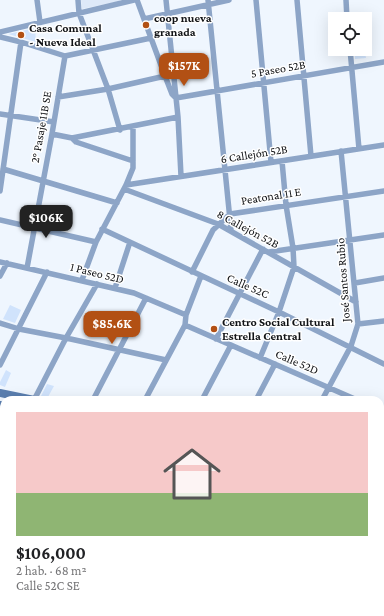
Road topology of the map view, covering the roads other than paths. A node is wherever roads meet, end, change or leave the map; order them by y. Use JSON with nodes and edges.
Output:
{"nodes":[{"id":1,"x":37,"y":0,"type":"edge"},
{"id":2,"x":78,"y":0,"type":"edge"},
{"id":3,"x":136,"y":0,"type":"edge"},
{"id":4,"x":166,"y":0,"type":"edge"},
{"id":5,"x":228,"y":0,"type":"edge"},
{"id":6,"x":256,"y":0,"type":"edge"},
{"id":7,"x":297,"y":0,"type":"edge"},
{"id":8,"x":346,"y":0,"type":"edge"},
{"id":9,"x":125,"y":1,"type":"edge"},
{"id":10,"x":208,"y":2,"type":"edge"},
{"id":11,"x":347,"y":12,"type":"edge"},
{"id":12,"x":79,"y":13,"type":"junction"},
{"id":13,"x":168,"y":13,"type":"junction"},
{"id":14,"x":144,"y":19,"type":"junction"},
{"id":15,"x":40,"y":22,"type":"junction"},
{"id":16,"x":0,"y":32,"type":"edge"},
{"id":17,"x":0,"y":37,"type":"edge"},
{"id":18,"x":151,"y":38,"type":"junction"},
{"id":19,"x":21,"y":42,"type":"junction"},
{"id":20,"x":94,"y":51,"type":"junction"},
{"id":21,"x":65,"y":56,"type":"junction"},
{"id":22,"x":351,"y":56,"type":"edge"},
{"id":23,"x":384,"y":62,"type":"edge"},
{"id":24,"x":352,"y":68,"type":"junction"},
{"id":25,"x":174,"y":74,"type":"junction"},
{"id":26,"x":165,"y":76,"type":"junction"},
{"id":27,"x":304,"y":76,"type":"junction"},
{"id":28,"x":264,"y":83,"type":"junction"},
{"id":29,"x":108,"y":89,"type":"junction"},
{"id":30,"x":218,"y":91,"type":"junction"},
{"id":31,"x":58,"y":97,"type":"junction"},
{"id":32,"x":176,"y":98,"type":"junction"},
{"id":33,"x":0,"y":114,"type":"edge"},
{"id":34,"x":10,"y":116,"type":"junction"},
{"id":35,"x":178,"y":117,"type":"junction"},
{"id":36,"x":54,"y":122,"type":"junction"},
{"id":37,"x":133,"y":127,"type":"junction"},
{"id":38,"x":120,"y":130,"type":"junction"},
{"id":39,"x":52,"y":134,"type":"junction"},
{"id":40,"x":72,"y":138,"type":"junction"},
{"id":41,"x":384,"y":145,"type":"edge"},
{"id":42,"x":359,"y":149,"type":"junction"},
{"id":43,"x":341,"y":151,"type":"junction"},
{"id":44,"x":311,"y":156,"type":"junction"},
{"id":45,"x":134,"y":161,"type":"junction"},
{"id":46,"x":282,"y":161,"type":"junction"},
{"id":47,"x":271,"y":162,"type":"junction"},
{"id":48,"x":3,"y":169,"type":"junction"},
{"id":49,"x":225,"y":169,"type":"junction"},
{"id":50,"x":182,"y":176,"type":"junction"},
{"id":51,"x":42,"y":180,"type":"junction"},
{"id":52,"x":125,"y":187,"type":"junction"},
{"id":53,"x":0,"y":191,"type":"edge"},
{"id":54,"x":384,"y":191,"type":"edge"},
{"id":55,"x":346,"y":195,"type":"junction"},
{"id":56,"x":117,"y":203,"type":"junction"},
{"id":57,"x":286,"y":206,"type":"junction"},
{"id":58,"x":230,"y":214,"type":"junction"},
{"id":59,"x":0,"y":220,"type":"edge"},
{"id":60,"x":218,"y":224,"type":"junction"},
{"id":61,"x":35,"y":228,"type":"junction"},
{"id":62,"x":102,"y":229,"type":"junction"},
{"id":63,"x":231,"y":230,"type":"junction"},
{"id":64,"x":384,"y":235,"type":"edge"},
{"id":65,"x":351,"y":240,"type":"junction"},
{"id":66,"x":96,"y":242,"type":"junction"},
{"id":67,"x":130,"y":242,"type":"junction"},
{"id":68,"x":293,"y":248,"type":"junction"},
{"id":69,"x":266,"y":251,"type":"junction"},
{"id":70,"x":0,"y":262,"type":"edge"},
{"id":71,"x":7,"y":263,"type":"junction"},
{"id":72,"x":27,"y":268,"type":"junction"},
{"id":73,"x":294,"y":268,"type":"junction"},
{"id":74,"x":47,"y":272,"type":"junction"},
{"id":75,"x":192,"y":272,"type":"junction"},
{"id":76,"x":0,"y":276,"type":"edge"},
{"id":77,"x":201,"y":276,"type":"junction"},
{"id":78,"x":384,"y":278,"type":"edge"},
{"id":79,"x":82,"y":280,"type":"junction"},
{"id":80,"x":355,"y":283,"type":"junction"},
{"id":81,"x":97,"y":284,"type":"junction"},
{"id":82,"x":115,"y":288,"type":"junction"},
{"id":83,"x":240,"y":294,"type":"junction"},
{"id":84,"x":146,"y":298,"type":"junction"},
{"id":85,"x":356,"y":302,"type":"junction"},
{"id":86,"x":279,"y":312,"type":"junction"},
{"id":87,"x":186,"y":315,"type":"junction"},
{"id":88,"x":384,"y":320,"type":"edge"},
{"id":89,"x":0,"y":323,"type":"edge"},
{"id":90,"x":358,"y":324,"type":"junction"},
{"id":91,"x":184,"y":325,"type":"junction"},
{"id":92,"x":19,"y":329,"type":"junction"},
{"id":93,"x":66,"y":338,"type":"junction"},
{"id":94,"x":216,"y":339,"type":"junction"},
{"id":95,"x":231,"y":345,"type":"junction"},
{"id":96,"x":351,"y":346,"type":"junction"},
{"id":97,"x":120,"y":349,"type":"junction"},
{"id":98,"x":260,"y":358,"type":"junction"},
{"id":99,"x":166,"y":360,"type":"junction"},
{"id":100,"x":275,"y":364,"type":"junction"},
{"id":101,"x":384,"y":364,"type":"edge"},
{"id":102,"x":0,"y":365,"type":"edge"},
{"id":103,"x":328,"y":387,"type":"junction"},
{"id":104,"x":0,"y":393,"type":"edge"},
{"id":105,"x":15,"y":396,"type":"edge"},
{"id":106,"x":36,"y":396,"type":"edge"},
{"id":107,"x":95,"y":396,"type":"edge"},
{"id":108,"x":147,"y":396,"type":"edge"},
{"id":109,"x":204,"y":396,"type":"edge"},
{"id":110,"x":258,"y":396,"type":"edge"},
{"id":111,"x":324,"y":396,"type":"edge"},
{"id":112,"x":348,"y":396,"type":"edge"}],
"edges":[{"from":1,"to":15,"type":"street"},
{"from":2,"to":12,"type":"street"},
{"from":3,"to":9,"type":"street"},
{"from":3,"to":14,"type":"street"},
{"from":4,"to":13,"type":"street"},
{"from":5,"to":10,"type":"street"},
{"from":6,"to":28,"type":"street"},
{"from":7,"to":27,"type":"street"},
{"from":8,"to":11,"type":"street"},
{"from":9,"to":12,"type":"street"},
{"from":10,"to":13,"type":"street"},
{"from":10,"to":30,"type":"street"},
{"from":12,"to":15,"type":"street"},
{"from":12,"to":20,"type":"street"},
{"from":13,"to":14,"type":"street"},
{"from":13,"to":25,"type":"street"},
{"from":14,"to":18,"type":"street"},
{"from":15,"to":16,"type":"street"},
{"from":17,"to":19,"type":"street"},
{"from":18,"to":20,"type":"street"},
{"from":18,"to":26,"type":"street"},
{"from":19,"to":21,"type":"street"},
{"from":19,"to":34,"type":"street"},
{"from":20,"to":21,"type":"street"},
{"from":20,"to":29,"type":"street"},
{"from":21,"to":31,"type":"street","name":"2° Pasaje 11B SE"},
{"from":22,"to":24,"type":"street"},
{"from":23,"to":24,"type":"street","name":"5 Paseo 52B"},
{"from":24,"to":27,"type":"street","name":"5 Paseo 52B"},
{"from":24,"to":42,"type":"street"},
{"from":25,"to":26,"type":"street"},
{"from":25,"to":32,"type":"street"},
{"from":26,"to":29,"type":"street"},
{"from":26,"to":32,"type":"street"},
{"from":27,"to":28,"type":"street","name":"5 Paseo 52B"},
{"from":27,"to":44,"type":"street"},
{"from":28,"to":30,"type":"street","name":"5 Paseo 52B"},
{"from":28,"to":47,"type":"street"},
{"from":29,"to":31,"type":"street"},
{"from":29,"to":38,"type":"street"},
{"from":30,"to":32,"type":"street","name":"5 Paseo 52B"},
{"from":30,"to":49,"type":"street"},
{"from":31,"to":36,"type":"street","name":"2° Pasaje 11B SE"},
{"from":32,"to":35,"type":"street"},
{"from":33,"to":34,"type":"street"},
{"from":34,"to":36,"type":"street"},
{"from":34,"to":48,"type":"street"},
{"from":35,"to":37,"type":"street"},
{"from":35,"to":50,"type":"street"},
{"from":36,"to":39,"type":"street","name":"2° Pasaje 11B SE"},
{"from":37,"to":38,"type":"street"},
{"from":37,"to":45,"type":"street"},
{"from":38,"to":40,"type":"street"},
{"from":39,"to":40,"type":"street"},
{"from":39,"to":51,"type":"street","name":"2° Pasaje 11B SE"},
{"from":40,"to":45,"type":"street"},
{"from":41,"to":42,"type":"street","name":"6 Callejón 52B"},
{"from":42,"to":43,"type":"street","name":"6 Callejón 52B"},
{"from":43,"to":44,"type":"street","name":"6 Callejón 52B"},
{"from":43,"to":55,"type":"street","name":"José Santos Rubio"},
{"from":44,"to":46,"type":"street","name":"6 Callejón 52B"},
{"from":45,"to":52,"type":"street"},
{"from":46,"to":47,"type":"street","name":"6 Callejón 52B"},
{"from":46,"to":57,"type":"street"},
{"from":47,"to":49,"type":"street","name":"6 Callejón 52B"},
{"from":48,"to":51,"type":"street"},
{"from":48,"to":53,"type":"street"},
{"from":49,"to":50,"type":"street","name":"6 Callejón 52B"},
{"from":49,"to":58,"type":"street"},
{"from":50,"to":52,"type":"street","name":"6 Callejón 52B"},
{"from":51,"to":56,"type":"street"},
{"from":51,"to":61,"type":"street","name":"2° Pasaje 11B SE"},
{"from":52,"to":56,"type":"street"},
{"from":52,"to":60,"type":"street","name":"8 Callejón 52B"},
{"from":54,"to":55,"type":"street","name":"Peatonal 11 E"},
{"from":55,"to":57,"type":"street","name":"Peatonal 11 E"},
{"from":55,"to":65,"type":"street","name":"José Santos Rubio"},
{"from":56,"to":62,"type":"street"},
{"from":57,"to":58,"type":"street","name":"Peatonal 11 E"},
{"from":57,"to":68,"type":"street"},
{"from":58,"to":60,"type":"street","name":"Peatonal 11 E"},
{"from":58,"to":63,"type":"street"},
{"from":59,"to":61,"type":"street"},
{"from":60,"to":63,"type":"street","name":"8 Callejón 52B"},
{"from":60,"to":75,"type":"street","name":"Peatonal 11 E"},
{"from":61,"to":66,"type":"street"},
{"from":61,"to":72,"type":"street","name":"2° Pasaje 11B SE"},
{"from":62,"to":66,"type":"street"},
{"from":62,"to":67,"type":"street","name":"Calle 52C"},
{"from":63,"to":69,"type":"street","name":"8 Callejón 52B"},
{"from":64,"to":65,"type":"street"},
{"from":65,"to":68,"type":"street"},
{"from":65,"to":80,"type":"street","name":"José Santos Rubio"},
{"from":66,"to":79,"type":"street"},
{"from":67,"to":75,"type":"street","name":"Calle 52C"},
{"from":67,"to":82,"type":"street"},
{"from":68,"to":69,"type":"street"},
{"from":68,"to":73,"type":"street"},
{"from":69,"to":73,"type":"street","name":"8 Callejón 52B"},
{"from":69,"to":83,"type":"street"},
{"from":70,"to":71,"type":"street","name":"1 Paseo 52D"},
{"from":71,"to":72,"type":"street","name":"1 Paseo 52D"},
{"from":71,"to":76,"type":"street"},
{"from":72,"to":74,"type":"street","name":"1 Paseo 52D"},
{"from":73,"to":85,"type":"street","name":"8 Callejón 52B"},
{"from":73,"to":86,"type":"street"},
{"from":74,"to":79,"type":"street","name":"1 Paseo 52D"},
{"from":74,"to":92,"type":"street"},
{"from":75,"to":77,"type":"street","name":"Calle 52C"},
{"from":77,"to":83,"type":"street","name":"Calle 52C"},
{"from":77,"to":87,"type":"street"},
{"from":78,"to":80,"type":"street"},
{"from":79,"to":81,"type":"street","name":"1 Paseo 52D"},
{"from":80,"to":85,"type":"street","name":"José Santos Rubio"},
{"from":81,"to":82,"type":"street","name":"1 Paseo 52D"},
{"from":81,"to":93,"type":"street"},
{"from":82,"to":84,"type":"street","name":"1 Paseo 52D"},
{"from":83,"to":86,"type":"street","name":"Calle 52C"},
{"from":83,"to":94,"type":"street"},
{"from":84,"to":87,"type":"street","name":"1 Paseo 52D"},
{"from":84,"to":97,"type":"street"},
{"from":85,"to":90,"type":"street","name":"José Santos Rubio"},
{"from":86,"to":96,"type":"street","name":"Calle 52C"},
{"from":86,"to":98,"type":"street"},
{"from":87,"to":91,"type":"street"},
{"from":88,"to":90,"type":"street"},
{"from":89,"to":92,"type":"street"},
{"from":90,"to":96,"type":"street","name":"José Santos Rubio"},
{"from":91,"to":94,"type":"street","name":"Calle 52D"},
{"from":91,"to":99,"type":"street"},
{"from":92,"to":93,"type":"street"},
{"from":92,"to":102,"type":"street"},
{"from":93,"to":97,"type":"street"},
{"from":93,"to":106,"type":"street"},
{"from":94,"to":95,"type":"street","name":"Calle 52D"},
{"from":95,"to":98,"type":"street","name":"Calle 52D"},
{"from":95,"to":109,"type":"street"},
{"from":96,"to":101,"type":"street","name":"Calle 52C"},
{"from":96,"to":103,"type":"street","name":"José Santos Rubio"},
{"from":97,"to":99,"type":"street"},
{"from":97,"to":107,"type":"street"},
{"from":98,"to":100,"type":"street","name":"Calle 52D"},
{"from":99,"to":108,"type":"street"},
{"from":100,"to":103,"type":"street","name":"Calle 52D"},
{"from":100,"to":110,"type":"street"},
{"from":103,"to":111,"type":"street","name":"José Santos Rubio"},
{"from":103,"to":112,"type":"street","name":"Calle 52D"},
{"from":104,"to":105,"type":"main road"}]}
